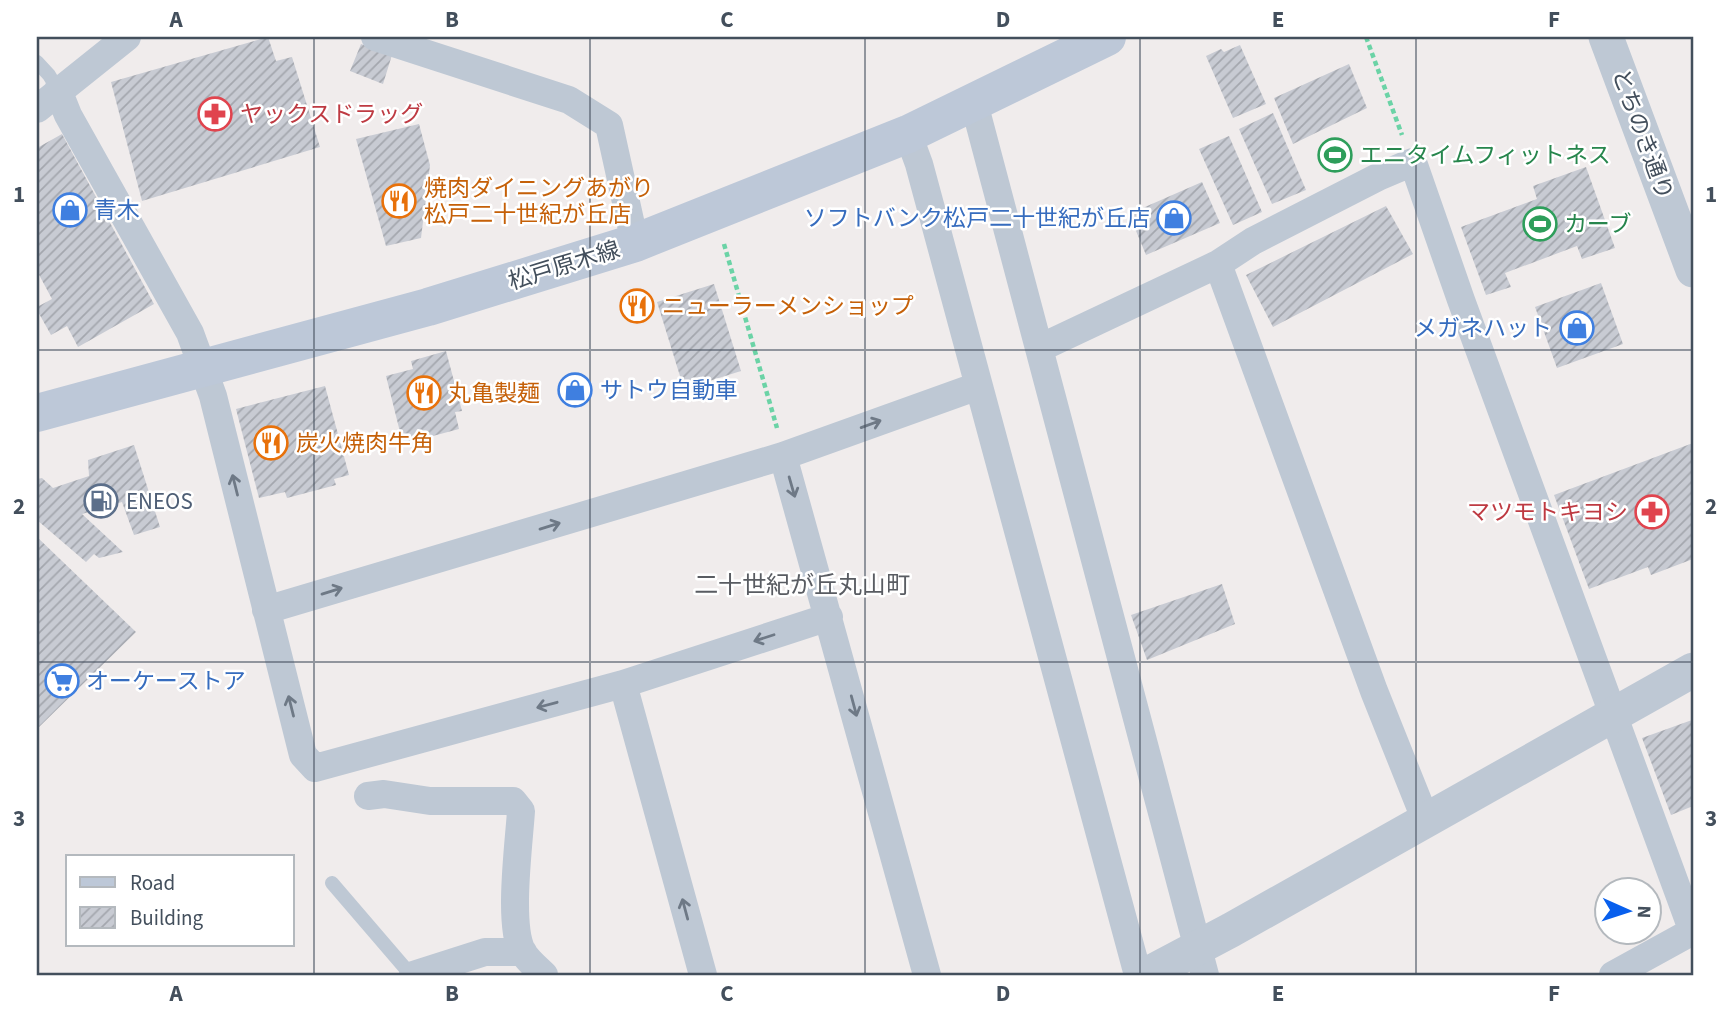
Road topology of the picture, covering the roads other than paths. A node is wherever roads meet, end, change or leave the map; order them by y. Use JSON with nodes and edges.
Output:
{"nodes":[{"id":1,"x":127,"y":37,"type":"edge"},
{"id":2,"x":375,"y":37,"type":"edge"},
{"id":3,"x":1107,"y":37,"type":"edge"},
{"id":4,"x":1606,"y":37,"type":"edge"},
{"id":5,"x":37,"y":62,"type":"edge"},
{"id":6,"x":58,"y":90,"type":"junction"},
{"id":7,"x":974,"y":103,"type":"junction"},
{"id":8,"x":37,"y":109,"type":"edge"},
{"id":9,"x":908,"y":134,"type":"junction"},
{"id":10,"x":635,"y":243,"type":"junction"},
{"id":11,"x":1218,"y":264,"type":"junction"},
{"id":12,"x":1693,"y":270,"type":"edge"},
{"id":13,"x":1040,"y":348,"type":"junction"},
{"id":14,"x":202,"y":369,"type":"junction"},
{"id":15,"x":978,"y":386,"type":"junction"},
{"id":16,"x":37,"y":413,"type":"edge"},
{"id":17,"x":783,"y":456,"type":"junction"},
{"id":18,"x":266,"y":610,"type":"junction"},
{"id":19,"x":829,"y":617,"type":"junction"},
{"id":20,"x":1693,"y":670,"type":"edge"},
{"id":21,"x":623,"y":684,"type":"junction"},
{"id":22,"x":1614,"y":714,"type":"junction"},
{"id":23,"x":368,"y":796,"type":"dead end"},
{"id":24,"x":1426,"y":821,"type":"junction"},
{"id":25,"x":332,"y":883,"type":"dead end"},
{"id":26,"x":1693,"y":932,"type":"edge"},
{"id":27,"x":523,"y":952,"type":"junction"},
{"id":28,"x":1202,"y":961,"type":"edge"},
{"id":29,"x":412,"y":975,"type":"edge"},
{"id":30,"x":544,"y":975,"type":"edge"},
{"id":31,"x":703,"y":975,"type":"edge"},
{"id":32,"x":927,"y":975,"type":"edge"},
{"id":33,"x":1138,"y":975,"type":"edge"},
{"id":34,"x":1146,"y":975,"type":"edge"},
{"id":35,"x":1613,"y":975,"type":"edge"}],
"edges":[{"from":1,"to":6,"type":"street"},
{"from":2,"to":10,"type":"street"},
{"from":3,"to":7,"type":"main road","name":"松戸原木線"},
{"from":4,"to":12,"type":"street","name":"とちのき通り"},
{"from":5,"to":6,"type":"lane"},
{"from":6,"to":8,"type":"street"},
{"from":6,"to":14,"type":"street"},
{"from":7,"to":9,"type":"main road","name":"松戸原木線"},
{"from":7,"to":13,"type":"street"},
{"from":9,"to":10,"type":"main road","name":"松戸原木線"},
{"from":9,"to":15,"type":"street"},
{"from":10,"to":14,"type":"main road","name":"松戸原木線"},
{"from":11,"to":13,"type":"street"},
{"from":11,"to":22,"type":"street"},
{"from":11,"to":24,"type":"street"},
{"from":13,"to":28,"type":"street"},
{"from":14,"to":16,"type":"main road","name":"松戸原木線"},
{"from":18,"to":14,"type":"street","one_way":true},
{"from":17,"to":15,"type":"street","one_way":true},
{"from":15,"to":33,"type":"street"},
{"from":18,"to":17,"type":"street","one_way":true},
{"from":17,"to":19,"type":"street","one_way":true},
{"from":21,"to":18,"type":"street","one_way":true},
{"from":19,"to":21,"type":"street","one_way":true},
{"from":19,"to":32,"type":"street","one_way":true},
{"from":20,"to":22,"type":"street"},
{"from":31,"to":21,"type":"street","one_way":true},
{"from":22,"to":24,"type":"street"},
{"from":22,"to":26,"type":"street"},
{"from":23,"to":27,"type":"street"},
{"from":24,"to":28,"type":"street"},
{"from":25,"to":29,"type":"lane"},
{"from":26,"to":35,"type":"street"},
{"from":27,"to":29,"type":"street"},
{"from":27,"to":30,"type":"street"},
{"from":28,"to":34,"type":"street"}]}
